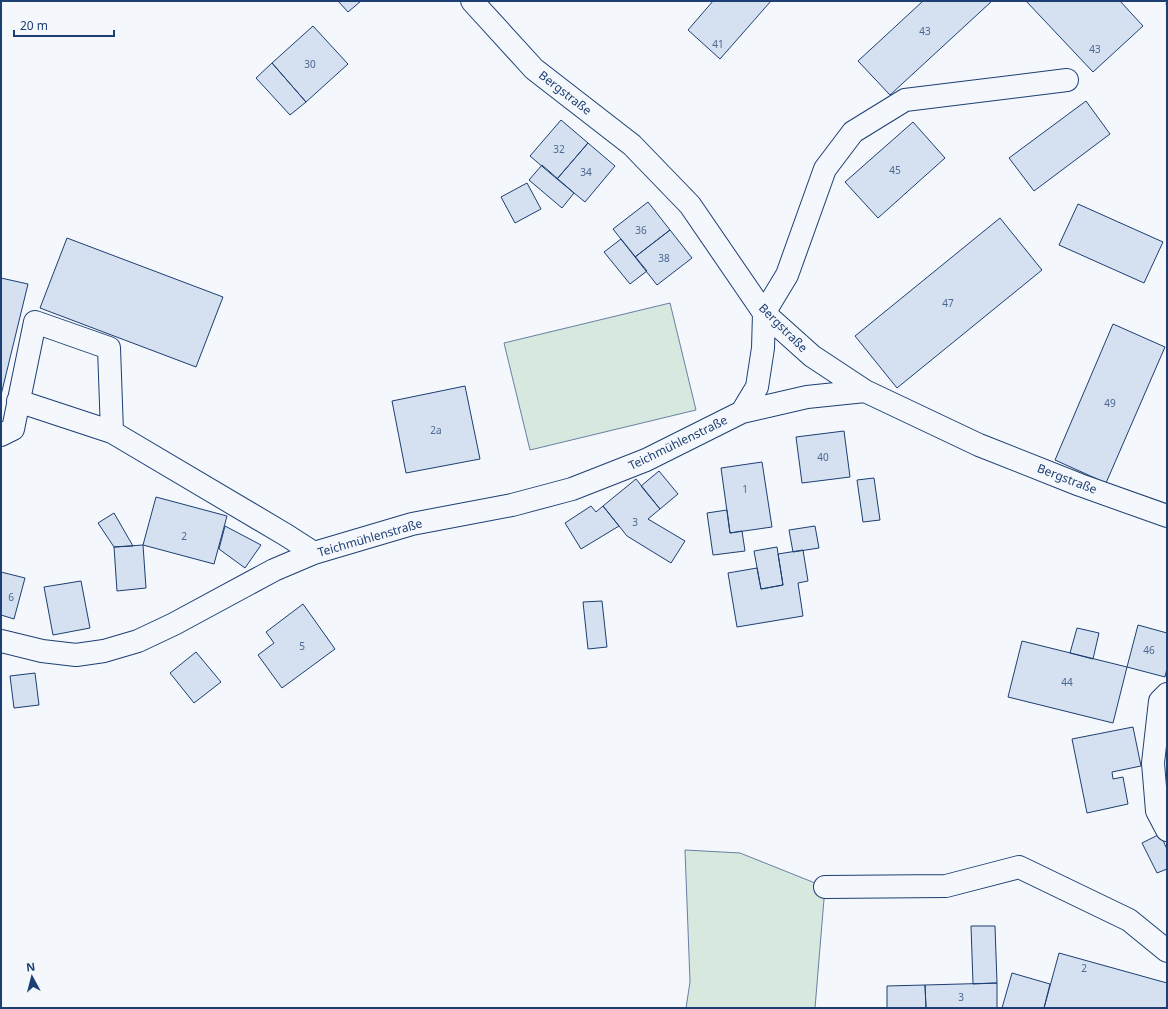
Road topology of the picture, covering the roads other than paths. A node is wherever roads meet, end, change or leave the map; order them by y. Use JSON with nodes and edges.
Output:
{"nodes":[{"id":1,"x":472,"y":1,"type":"edge"},
{"id":2,"x":1067,"y":80,"type":"dead end"},
{"id":3,"x":764,"y":313,"type":"junction"},
{"id":4,"x":865,"y":391,"type":"junction"},
{"id":5,"x":18,"y":401,"type":"junction"},
{"id":6,"x":742,"y":412,"type":"junction"},
{"id":7,"x":112,"y":432,"type":"junction"},
{"id":8,"x":1,"y":435,"type":"edge"},
{"id":9,"x":1167,"y":516,"type":"edge"},
{"id":10,"x":314,"y":553,"type":"junction"},
{"id":11,"x":1,"y":640,"type":"edge"},
{"id":12,"x":1167,"y":694,"type":"edge"},
{"id":13,"x":1167,"y":830,"type":"edge"},
{"id":14,"x":825,"y":887,"type":"dead end"},
{"id":15,"x":1167,"y":951,"type":"edge"}],
"edges":[{"from":1,"to":3,"type":"street","name":"Bergstraße"},
{"from":2,"to":3,"type":"street"},
{"from":3,"to":4,"type":"street","name":"Bergstraße"},
{"from":3,"to":6,"type":"street","name":"Teichmühlenstraße"},
{"from":4,"to":6,"type":"street","name":"Teichmühlenstraße"},
{"from":4,"to":9,"type":"street","name":"Bergstraße"},
{"from":5,"to":7,"type":"street"},
{"from":5,"to":7,"type":"street"},
{"from":5,"to":8,"type":"street"},
{"from":6,"to":10,"type":"street","name":"Teichmühlenstraße"},
{"from":7,"to":10,"type":"street"},
{"from":10,"to":11,"type":"street","name":"Teichmühlenstraße"},
{"from":12,"to":13,"type":"street"},
{"from":14,"to":15,"type":"street"}]}
